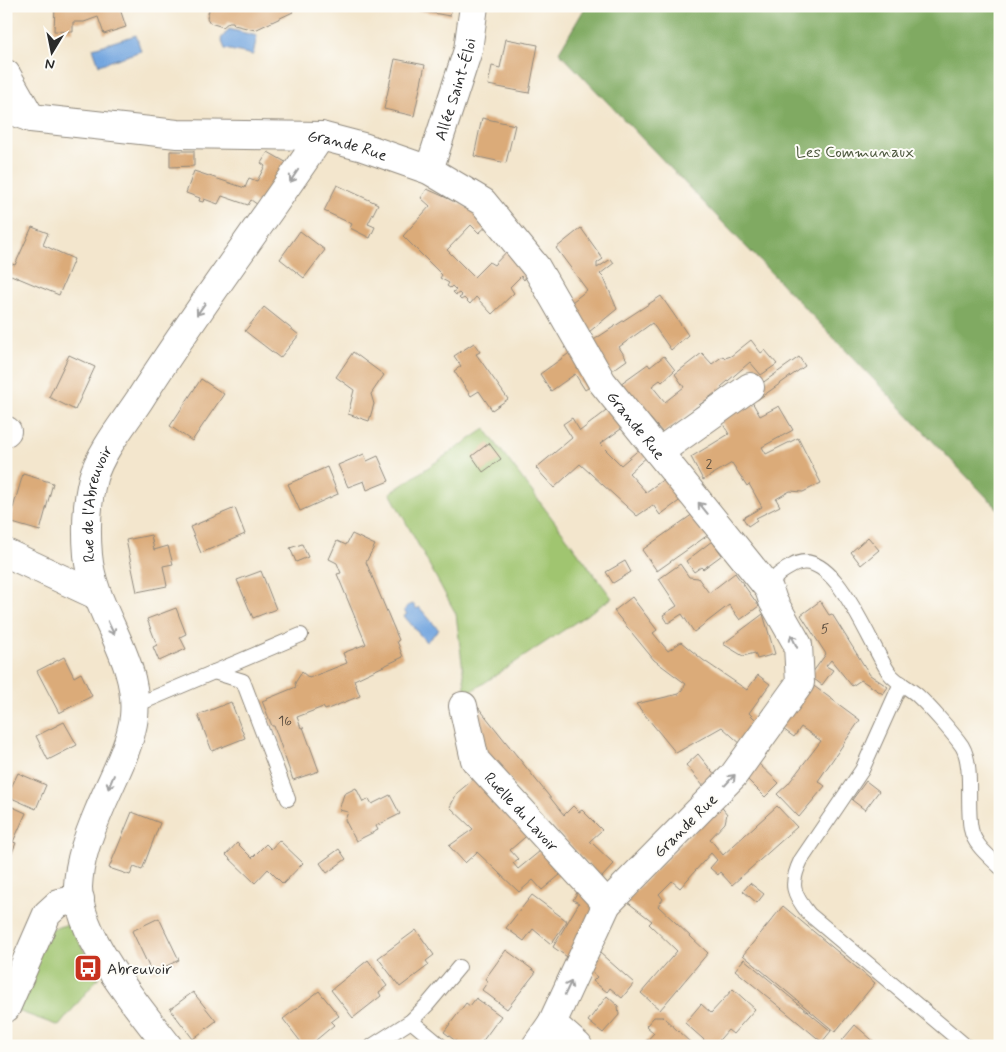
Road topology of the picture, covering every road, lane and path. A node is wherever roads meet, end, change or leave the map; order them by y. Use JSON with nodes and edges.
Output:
{"nodes":[{"id":1,"x":474,"y":6,"type":"edge"},
{"id":2,"x":6,"y":74,"type":"edge"},
{"id":3,"x":19,"y":114,"type":"edge"},
{"id":4,"x":321,"y":136,"type":"junction"},
{"id":5,"x":429,"y":170,"type":"junction"},
{"id":6,"x":750,"y":387,"type":"dead end"},
{"id":7,"x":659,"y":452,"type":"junction"},
{"id":8,"x":6,"y":553,"type":"edge"},
{"id":9,"x":769,"y":589,"type":"junction"},
{"id":10,"x":96,"y":595,"type":"junction"},
{"id":11,"x":301,"y":635,"type":"dead end"},
{"id":12,"x":214,"y":672,"type":"junction"},
{"id":13,"x":901,"y":683,"type":"junction"},
{"id":14,"x":134,"y":706,"type":"junction"},
{"id":15,"x":463,"y":706,"type":"dead end"},
{"id":16,"x":288,"y":799,"type":"dead end"},
{"id":17,"x":1000,"y":868,"type":"edge"},
{"id":18,"x":80,"y":899,"type":"junction"},
{"id":19,"x":607,"y":904,"type":"junction"},
{"id":20,"x":459,"y":967,"type":"dead end"},
{"id":21,"x":6,"y":1008,"type":"edge"},
{"id":22,"x":411,"y":1020,"type":"junction"},
{"id":23,"x":552,"y":1023,"type":"junction"},
{"id":24,"x":168,"y":1046,"type":"edge"},
{"id":25,"x":372,"y":1046,"type":"edge"},
{"id":26,"x":441,"y":1046,"type":"edge"},
{"id":27,"x":536,"y":1046,"type":"edge"},
{"id":28,"x":578,"y":1046,"type":"edge"},
{"id":29,"x":966,"y":1046,"type":"edge"}],
"edges":[{"from":1,"to":5,"type":"street","name":"Allée Saint-Éloi"},
{"from":2,"to":3,"type":"street"},
{"from":3,"to":4,"type":"street","name":"Grande Rue"},
{"from":4,"to":5,"type":"street","name":"Grande Rue"},
{"from":4,"to":10,"type":"street","name":"Rue de l'Abreuvoir","one_way":true},
{"from":5,"to":7,"type":"street","name":"Grande Rue"},
{"from":6,"to":7,"type":"street"},
{"from":9,"to":7,"type":"street","name":"Grande Rue","one_way":true},
{"from":8,"to":10,"type":"street"},
{"from":9,"to":13,"type":"lane"},
{"from":19,"to":9,"type":"street","name":"Grande Rue","one_way":true},
{"from":10,"to":14,"type":"street","name":"Rue de l'Abreuvoir","one_way":true},
{"from":11,"to":12,"type":"lane"},
{"from":12,"to":14,"type":"lane"},
{"from":12,"to":16,"type":"lane"},
{"from":13,"to":17,"type":"lane"},
{"from":13,"to":29,"type":"lane"},
{"from":14,"to":18,"type":"street","name":"Rue de l'Abreuvoir","one_way":true},
{"from":15,"to":19,"type":"street","name":"Ruelle du Lavoir"},
{"from":18,"to":21,"type":"street"},
{"from":18,"to":24,"type":"street","name":"Rue de l'Abreuvoir"},
{"from":23,"to":19,"type":"street","name":"Grande Rue","one_way":true},
{"from":20,"to":22,"type":"lane"},
{"from":22,"to":25,"type":"lane"},
{"from":22,"to":26,"type":"lane"},
{"from":23,"to":27,"type":"street","name":"Grande Rue"},
{"from":23,"to":28,"type":"street"}]}
